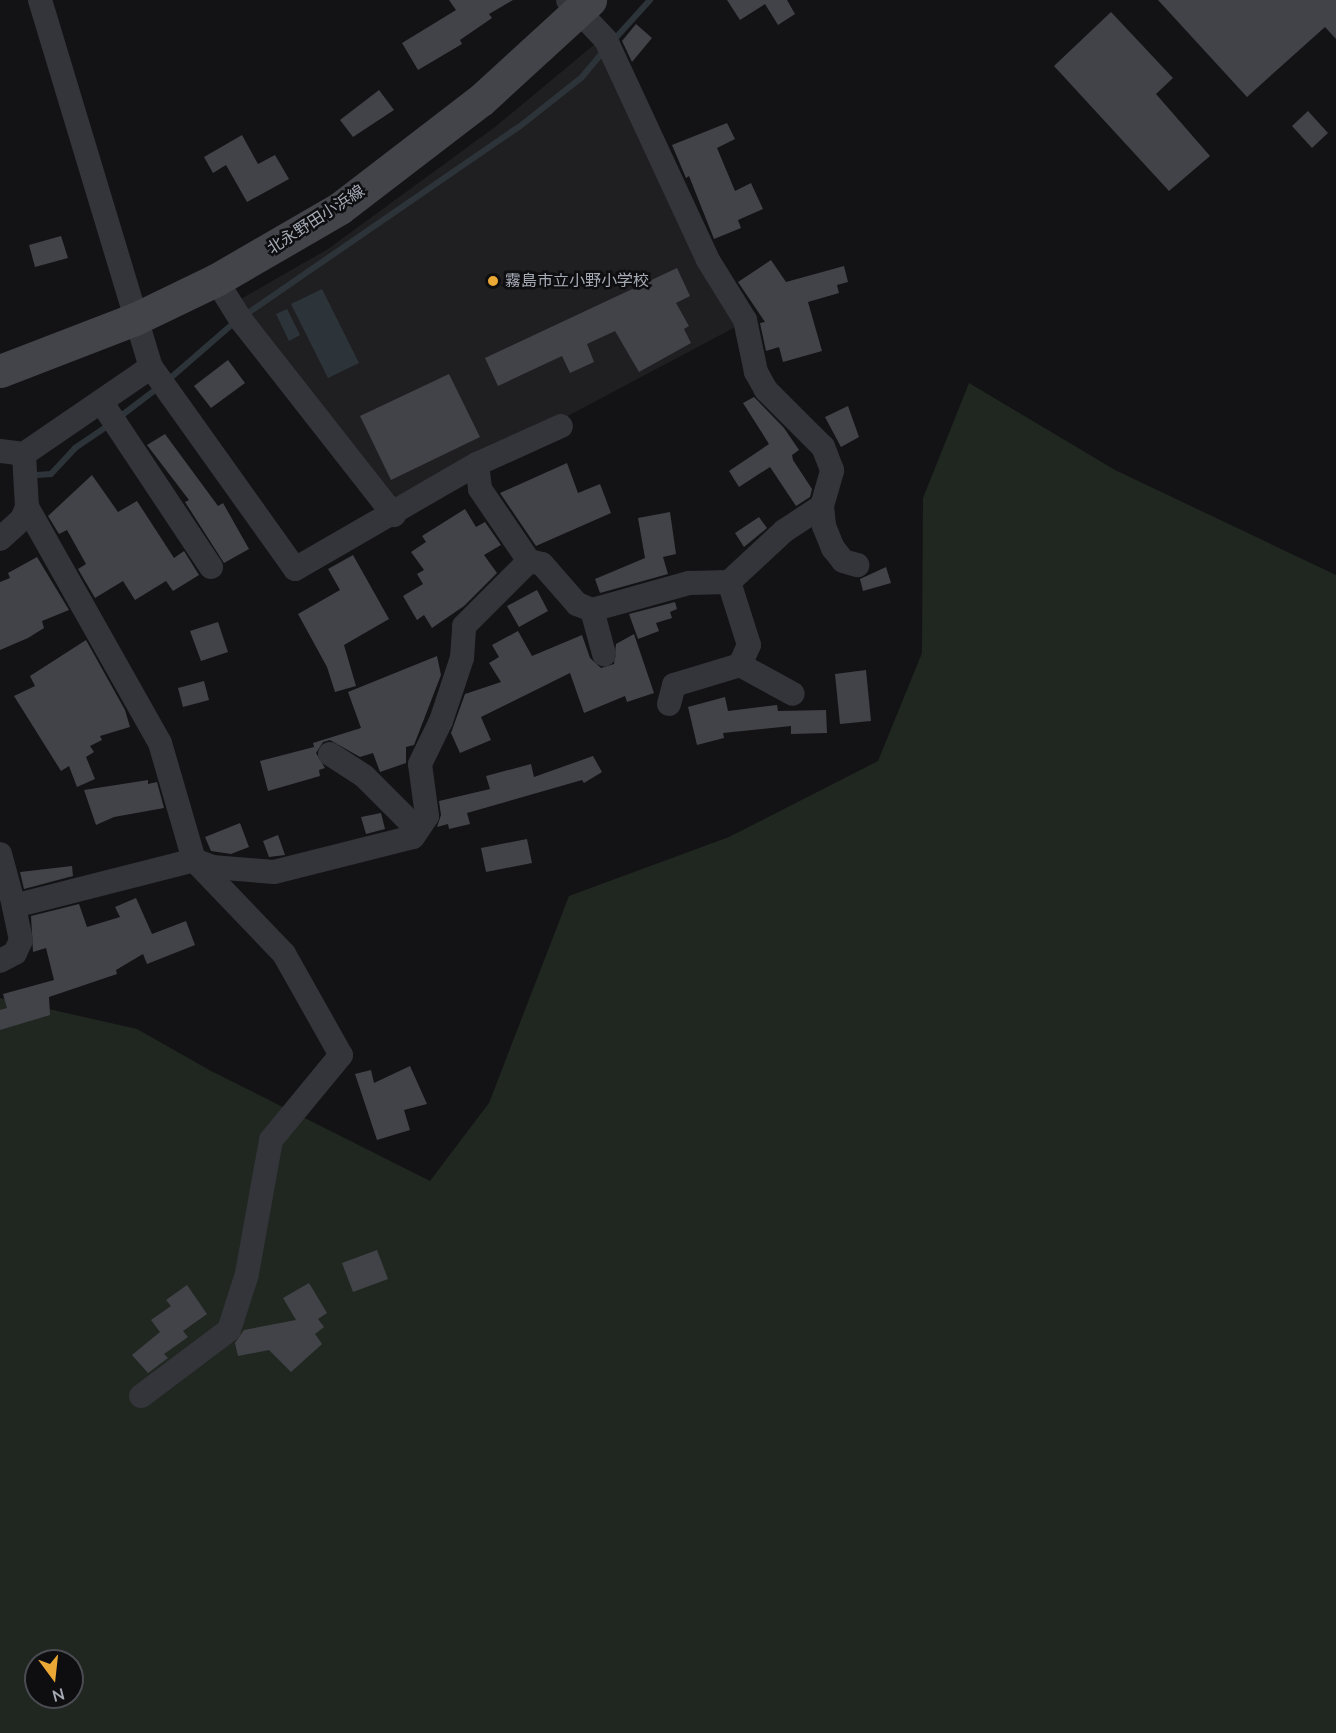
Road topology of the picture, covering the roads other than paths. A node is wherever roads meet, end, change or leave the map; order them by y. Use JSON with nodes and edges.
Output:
{"nodes":[{"id":1,"x":40,"y":0,"type":"edge"},
{"id":2,"x":579,"y":4,"type":"edge"},
{"id":3,"x":229,"y":302,"type":"junction"},
{"id":4,"x":135,"y":319,"type":"junction"},
{"id":5,"x":0,"y":371,"type":"edge"},
{"id":6,"x":160,"y":379,"type":"junction"},
{"id":7,"x":105,"y":407,"type":"junction"},
{"id":8,"x":561,"y":426,"type":"dead end"},
{"id":9,"x":16,"y":459,"type":"edge"},
{"id":10,"x":477,"y":464,"type":"junction"},
{"id":11,"x":27,"y":504,"type":"junction"},
{"id":12,"x":822,"y":506,"type":"junction"},
{"id":13,"x":394,"y":515,"type":"junction"},
{"id":14,"x":0,"y":539,"type":"edge"},
{"id":15,"x":529,"y":561,"type":"junction"},
{"id":16,"x":857,"y":565,"type":"dead end"},
{"id":17,"x":211,"y":567,"type":"dead end"},
{"id":18,"x":729,"y":582,"type":"junction"},
{"id":19,"x":592,"y":610,"type":"junction"},
{"id":20,"x":604,"y":654,"type":"dead end"},
{"id":21,"x":740,"y":665,"type":"junction"},
{"id":22,"x":793,"y":694,"type":"dead end"},
{"id":23,"x":669,"y":704,"type":"dead end"},
{"id":24,"x":330,"y":754,"type":"dead end"},
{"id":25,"x":418,"y":830,"type":"junction"},
{"id":26,"x":0,"y":854,"type":"edge"},
{"id":27,"x":194,"y":860,"type":"junction"},
{"id":28,"x":6,"y":888,"type":"edge"},
{"id":29,"x":0,"y":961,"type":"edge"},
{"id":30,"x":141,"y":1396,"type":"dead end"}],
"edges":[{"from":1,"to":4,"type":"street"},
{"from":2,"to":3,"type":"main road","name":"北永野田小浜線"},
{"from":2,"to":12,"type":"street"},
{"from":3,"to":4,"type":"main road","name":"北永野田小浜線"},
{"from":3,"to":13,"type":"street"},
{"from":4,"to":5,"type":"main road","name":"北永野田小浜線"},
{"from":4,"to":6,"type":"street"},
{"from":6,"to":7,"type":"street"},
{"from":6,"to":13,"type":"street"},
{"from":7,"to":9,"type":"street"},
{"from":7,"to":17,"type":"street"},
{"from":8,"to":10,"type":"street"},
{"from":9,"to":11,"type":"street"},
{"from":10,"to":13,"type":"street"},
{"from":10,"to":15,"type":"street"},
{"from":11,"to":14,"type":"street"},
{"from":11,"to":27,"type":"street"},
{"from":12,"to":16,"type":"street"},
{"from":12,"to":18,"type":"street"},
{"from":15,"to":19,"type":"street"},
{"from":15,"to":25,"type":"street"},
{"from":18,"to":19,"type":"street"},
{"from":18,"to":21,"type":"street"},
{"from":19,"to":20,"type":"street"},
{"from":21,"to":22,"type":"street"},
{"from":21,"to":23,"type":"street"},
{"from":24,"to":25,"type":"street"},
{"from":25,"to":27,"type":"street"},
{"from":26,"to":28,"type":"street"},
{"from":27,"to":28,"type":"street"},
{"from":27,"to":30,"type":"street"},
{"from":28,"to":29,"type":"street"}]}
